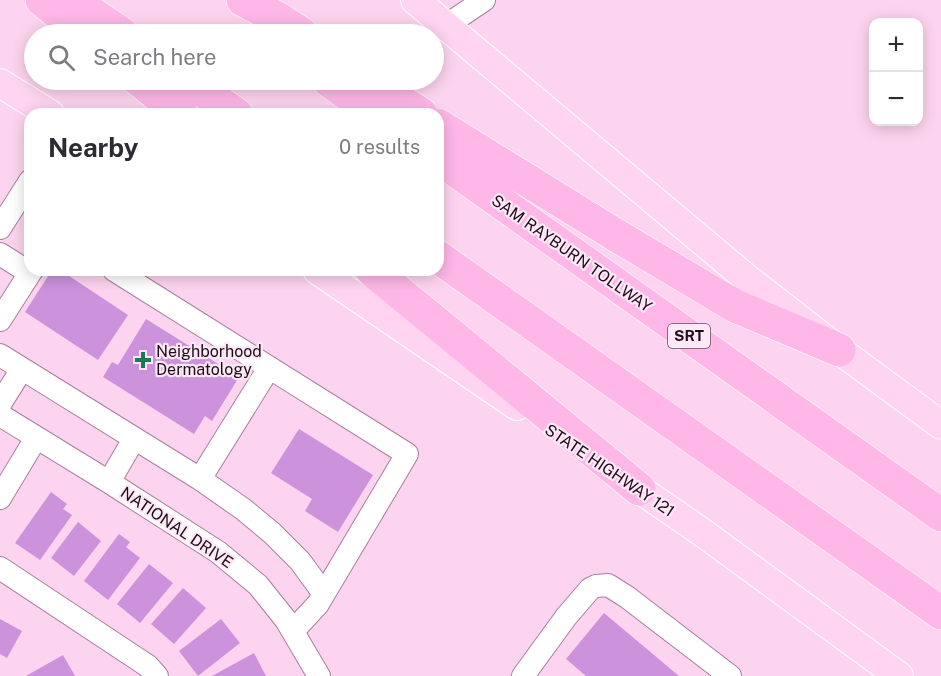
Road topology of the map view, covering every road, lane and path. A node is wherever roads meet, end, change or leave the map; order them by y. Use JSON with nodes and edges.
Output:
{"nodes":[{"id":1,"x":42,"y":0,"type":"edge"},
{"id":2,"x":72,"y":0,"type":"edge"},
{"id":3,"x":216,"y":0,"type":"edge"},
{"id":4,"x":243,"y":0,"type":"edge"},
{"id":5,"x":415,"y":0,"type":"edge"},
{"id":6,"x":484,"y":0,"type":"edge"},
{"id":7,"x":72,"y":24,"type":"edge"},
{"id":8,"x":107,"y":24,"type":"edge"},
{"id":9,"x":251,"y":24,"type":"edge"},
{"id":10,"x":287,"y":24,"type":"edge"},
{"id":11,"x":447,"y":26,"type":"junction"},
{"id":12,"x":0,"y":84,"type":"edge"},
{"id":13,"x":151,"y":90,"type":"edge"},
{"id":14,"x":201,"y":90,"type":"edge"},
{"id":15,"x":342,"y":90,"type":"edge"},
{"id":16,"x":384,"y":90,"type":"edge"},
{"id":17,"x":40,"y":108,"type":"edge"},
{"id":18,"x":174,"y":108,"type":"edge"},
{"id":19,"x":227,"y":108,"type":"edge"},
{"id":20,"x":368,"y":108,"type":"edge"},
{"id":21,"x":412,"y":108,"type":"edge"},
{"id":22,"x":444,"y":129,"type":"edge"},
{"id":23,"x":444,"y":162,"type":"edge"},
{"id":24,"x":24,"y":190,"type":"edge"},
{"id":25,"x":0,"y":228,"type":"edge"},
{"id":26,"x":0,"y":255,"type":"edge"},
{"id":27,"x":444,"y":261,"type":"edge"},
{"id":28,"x":24,"y":268,"type":"edge"},
{"id":29,"x":28,"y":276,"type":"edge"},
{"id":30,"x":123,"y":276,"type":"edge"},
{"id":31,"x":327,"y":276,"type":"edge"},
{"id":32,"x":379,"y":276,"type":"edge"},
{"id":33,"x":0,"y":320,"type":"edge"},
{"id":34,"x":839,"y":350,"type":"junction"},
{"id":35,"x":0,"y":355,"type":"edge"},
{"id":36,"x":269,"y":368,"type":"junction"},
{"id":37,"x":22,"y":369,"type":"junction"},
{"id":38,"x":0,"y":404,"type":"edge"},
{"id":39,"x":0,"y":415,"type":"edge"},
{"id":40,"x":941,"y":425,"type":"edge"},
{"id":41,"x":36,"y":438,"type":"junction"},
{"id":42,"x":134,"y":439,"type":"junction"},
{"id":43,"x":200,"y":480,"type":"junction"},
{"id":44,"x":109,"y":482,"type":"junction"},
{"id":45,"x":639,"y":489,"type":"junction"},
{"id":46,"x":0,"y":498,"type":"edge"},
{"id":47,"x":941,"y":515,"type":"edge"},
{"id":48,"x":0,"y":568,"type":"edge"},
{"id":49,"x":324,"y":594,"type":"junction"},
{"id":50,"x":941,"y":613,"type":"edge"},
{"id":51,"x":294,"y":630,"type":"junction"},
{"id":52,"x":157,"y":676,"type":"edge"},
{"id":53,"x":319,"y":676,"type":"edge"},
{"id":54,"x":523,"y":676,"type":"edge"},
{"id":55,"x":730,"y":676,"type":"edge"},
{"id":56,"x":898,"y":676,"type":"edge"}],
"edges":[{"from":1,"to":7,"type":"highway"},
{"from":2,"to":8,"type":"highway"},
{"from":3,"to":9,"type":"highway"},
{"from":4,"to":10,"type":"highway"},
{"from":5,"to":11,"type":"main road"},
{"from":6,"to":11,"type":"street"},
{"from":11,"to":34,"type":"main road"},
{"from":12,"to":17,"type":"main road"},
{"from":13,"to":18,"type":"highway"},
{"from":14,"to":19,"type":"highway"},
{"from":15,"to":20,"type":"highway"},
{"from":16,"to":21,"type":"highway"},
{"from":22,"to":34,"type":"highway"},
{"from":23,"to":47,"type":"highway","name":"SAM RAYBURN TOLLWAY","number":"SRT"},
{"from":24,"to":25,"type":"street"},
{"from":26,"to":28,"type":"street"},
{"from":27,"to":50,"type":"highway"},
{"from":29,"to":33,"type":"street"},
{"from":30,"to":36,"type":"street"},
{"from":31,"to":45,"type":"main road","name":"STATE HIGHWAY 121"},
{"from":32,"to":45,"type":"highway"},
{"from":34,"to":40,"type":"main road"},
{"from":35,"to":37,"type":"street"},
{"from":36,"to":43,"type":"street"},
{"from":36,"to":49,"type":"street"},
{"from":37,"to":38,"type":"street"},
{"from":37,"to":42,"type":"street"},
{"from":39,"to":41,"type":"street","name":"NATIONAL DRIVE"},
{"from":41,"to":44,"type":"street","name":"NATIONAL DRIVE"},
{"from":41,"to":46,"type":"street"},
{"from":42,"to":43,"type":"street"},
{"from":42,"to":44,"type":"street"},
{"from":43,"to":49,"type":"street"},
{"from":44,"to":51,"type":"street","name":"NATIONAL DRIVE"},
{"from":45,"to":56,"type":"main road","name":"STATE HIGHWAY 121"},
{"from":48,"to":52,"type":"street"},
{"from":49,"to":51,"type":"street"},
{"from":51,"to":53,"type":"street","name":"NATIONAL DRIVE"},
{"from":54,"to":55,"type":"street"}]}
